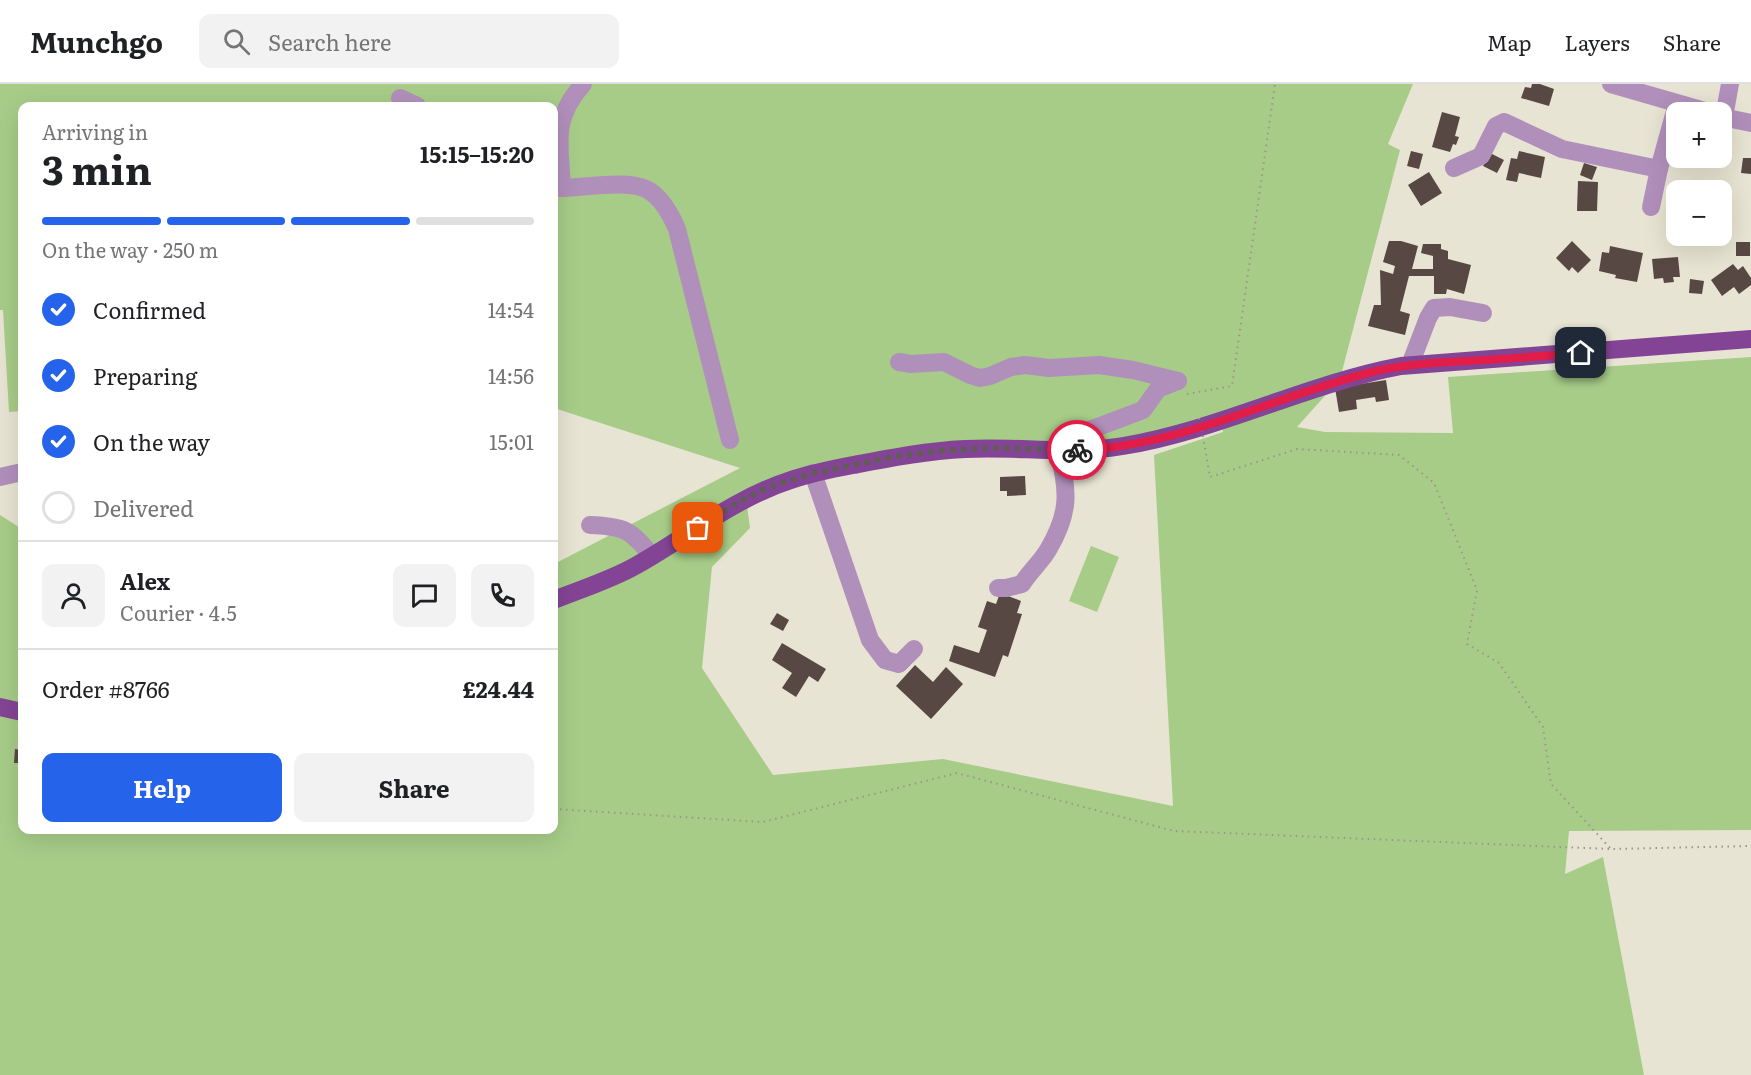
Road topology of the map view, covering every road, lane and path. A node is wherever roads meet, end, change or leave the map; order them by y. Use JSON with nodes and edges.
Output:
{"nodes":[{"id":1,"x":583,"y":84,"type":"edge"},
{"id":2,"x":1275,"y":84,"type":"edge"},
{"id":3,"x":1611,"y":84,"type":"edge"},
{"id":4,"x":1730,"y":84,"type":"edge"},
{"id":5,"x":400,"y":98,"type":"dead end"},
{"id":6,"x":408,"y":102,"type":"edge"},
{"id":7,"x":1670,"y":102,"type":"edge"},
{"id":8,"x":1723,"y":102,"type":"edge"},
{"id":9,"x":1732,"y":118,"type":"edge"},
{"id":10,"x":1751,"y":123,"type":"edge"},
{"id":11,"x":1666,"y":144,"type":"edge"},
{"id":12,"x":1454,"y":168,"type":"dead end"},
{"id":13,"x":1659,"y":169,"type":"junction"},
{"id":14,"x":558,"y":188,"type":"edge"},
{"id":15,"x":646,"y":189,"type":"junction"},
{"id":16,"x":669,"y":189,"type":"dead end"},
{"id":17,"x":1651,"y":207,"type":"dead end"},
{"id":18,"x":1483,"y":314,"type":"dead end"},
{"id":19,"x":1751,"y":339,"type":"edge"},
{"id":20,"x":899,"y":362,"type":"dead end"},
{"id":21,"x":1410,"y":365,"type":"junction"},
{"id":22,"x":1185,"y":394,"type":"dead end"},
{"id":23,"x":1190,"y":419,"type":"dead end"},
{"id":24,"x":730,"y":440,"type":"dead end"},
{"id":25,"x":1204,"y":441,"type":"dead end"},
{"id":26,"x":1205,"y":446,"type":"dead end"},
{"id":27,"x":1058,"y":450,"type":"junction"},
{"id":28,"x":18,"y":473,"type":"edge"},
{"id":29,"x":813,"y":473,"type":"junction"},
{"id":30,"x":0,"y":477,"type":"edge"},
{"id":31,"x":590,"y":525,"type":"dead end"},
{"id":32,"x":652,"y":556,"type":"junction"},
{"id":33,"x":998,"y":588,"type":"dead end"},
{"id":34,"x":558,"y":598,"type":"edge"},
{"id":35,"x":914,"y":650,"type":"dead end"},
{"id":36,"x":0,"y":707,"type":"edge"},
{"id":37,"x":18,"y":711,"type":"edge"},
{"id":38,"x":558,"y":808,"type":"edge"},
{"id":39,"x":1751,"y":846,"type":"edge"},
{"id":40,"x":1611,"y":849,"type":"junction"}],
"edges":[{"from":1,"to":14,"type":"street"},
{"from":2,"to":22,"type":"path"},
{"from":3,"to":7,"type":"street"},
{"from":4,"to":8,"type":"street"},
{"from":5,"to":6,"type":"street"},
{"from":9,"to":10,"type":"street"},
{"from":11,"to":13,"type":"street"},
{"from":12,"to":13,"type":"street"},
{"from":13,"to":17,"type":"street"},
{"from":14,"to":15,"type":"street"},
{"from":15,"to":16,"type":"street"},
{"from":15,"to":24,"type":"street"},
{"from":18,"to":21,"type":"street"},
{"from":19,"to":21,"type":"main road"},
{"from":20,"to":27,"type":"street"},
{"from":21,"to":27,"type":"main road"},
{"from":23,"to":25,"type":"path","bridge":true},
{"from":26,"to":40,"type":"path"},
{"from":27,"to":29,"type":"main road"},
{"from":27,"to":33,"type":"street"},
{"from":28,"to":30,"type":"street"},
{"from":29,"to":32,"type":"main road"},
{"from":29,"to":35,"type":"street"},
{"from":31,"to":32,"type":"street"},
{"from":32,"to":34,"type":"main road"},
{"from":36,"to":37,"type":"main road"},
{"from":38,"to":40,"type":"path"},
{"from":39,"to":40,"type":"path"}]}
